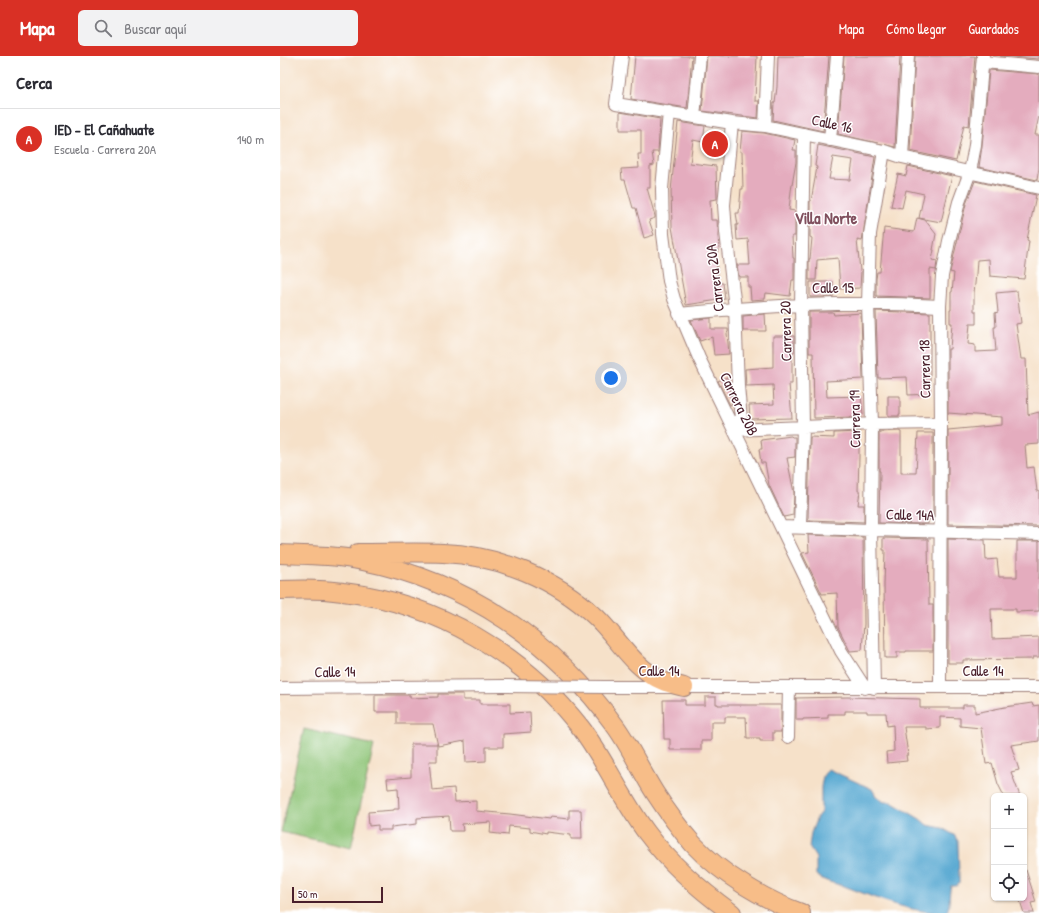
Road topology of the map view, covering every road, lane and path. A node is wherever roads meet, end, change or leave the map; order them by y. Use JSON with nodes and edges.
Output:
{"nodes":[{"id":1,"x":622,"y":56,"type":"edge"},
{"id":2,"x":700,"y":56,"type":"edge"},
{"id":3,"x":768,"y":56,"type":"edge"},
{"id":4,"x":837,"y":56,"type":"edge"},
{"id":5,"x":908,"y":56,"type":"edge"},
{"id":6,"x":983,"y":59,"type":"edge"},
{"id":7,"x":1039,"y":67,"type":"edge"},
{"id":8,"x":669,"y":112,"type":"junction"},
{"id":9,"x":694,"y":116,"type":"junction"},
{"id":10,"x":732,"y":123,"type":"junction"},
{"id":11,"x":765,"y":126,"type":"junction"},
{"id":12,"x":804,"y":134,"type":"junction"},
{"id":13,"x":830,"y":140,"type":"junction"},
{"id":14,"x":884,"y":151,"type":"junction"},
{"id":15,"x":902,"y":157,"type":"junction"},
{"id":16,"x":970,"y":172,"type":"junction"},
{"id":17,"x":1039,"y":188,"type":"edge"},
{"id":18,"x":868,"y":304,"type":"junction"},
{"id":19,"x":801,"y":305,"type":"junction"},
{"id":20,"x":940,"y":306,"type":"junction"},
{"id":21,"x":735,"y":308,"type":"junction"},
{"id":22,"x":680,"y":314,"type":"junction"},
{"id":23,"x":941,"y":423,"type":"junction"},
{"id":24,"x":872,"y":424,"type":"junction"},
{"id":25,"x":804,"y":427,"type":"junction"},
{"id":26,"x":738,"y":430,"type":"junction"},
{"id":27,"x":781,"y":527,"type":"junction"},
{"id":28,"x":800,"y":527,"type":"junction"},
{"id":29,"x":871,"y":530,"type":"junction"},
{"id":30,"x":940,"y":531,"type":"junction"},
{"id":31,"x":1039,"y":534,"type":"edge"},
{"id":32,"x":280,"y":554,"type":"edge"},
{"id":33,"x":280,"y":590,"type":"edge"},
{"id":34,"x":684,"y":687,"type":"junction"},
{"id":35,"x":789,"y":687,"type":"junction"},
{"id":36,"x":940,"y":687,"type":"junction"},
{"id":37,"x":1039,"y":687,"type":"edge"},
{"id":38,"x":280,"y":688,"type":"edge"},
{"id":39,"x":870,"y":688,"type":"junction"},
{"id":40,"x":788,"y":737,"type":"dead end"},
{"id":41,"x":732,"y":913,"type":"edge"},
{"id":42,"x":801,"y":913,"type":"edge"}],
"edges":[{"from":1,"to":8,"type":"street","name":"Calle 16"},
{"from":2,"to":9,"type":"street"},
{"from":3,"to":11,"type":"street"},
{"from":4,"to":13,"type":"street"},
{"from":5,"to":15,"type":"street"},
{"from":6,"to":7,"type":"street"},
{"from":6,"to":16,"type":"street","name":"Carrera 18"},
{"from":8,"to":9,"type":"street","name":"Calle 16"},
{"from":8,"to":22,"type":"street","name":"Carrera 20B"},
{"from":9,"to":10,"type":"street","name":"Calle 16"},
{"from":10,"to":11,"type":"street","name":"Calle 16"},
{"from":10,"to":21,"type":"street","name":"Carrera 20A"},
{"from":11,"to":12,"type":"street","name":"Calle 16"},
{"from":12,"to":13,"type":"street","name":"Calle 16"},
{"from":12,"to":19,"type":"street","name":"Carrera 20"},
{"from":13,"to":14,"type":"street","name":"Calle 16"},
{"from":14,"to":15,"type":"street","name":"Calle 16"},
{"from":14,"to":18,"type":"street","name":"Carrera 19"},
{"from":15,"to":16,"type":"street","name":"Calle 16"},
{"from":16,"to":17,"type":"street","name":"Calle 16"},
{"from":16,"to":20,"type":"street","name":"Carrera 18"},
{"from":18,"to":19,"type":"street","name":"Calle 15"},
{"from":18,"to":20,"type":"street","name":"Calle 15"},
{"from":18,"to":24,"type":"street","name":"Carrera 19"},
{"from":19,"to":21,"type":"street","name":"Calle 15"},
{"from":19,"to":25,"type":"street","name":"Carrera 20"},
{"from":20,"to":23,"type":"street","name":"Carrera 18"},
{"from":21,"to":22,"type":"street","name":"Calle 15"},
{"from":21,"to":26,"type":"street","name":"Carrera 20A"},
{"from":22,"to":26,"type":"street","name":"Carrera 20B"},
{"from":23,"to":24,"type":"street"},
{"from":23,"to":30,"type":"street","name":"Carrera 18"},
{"from":24,"to":25,"type":"street"},
{"from":24,"to":29,"type":"street","name":"Carrera 19"},
{"from":25,"to":26,"type":"street"},
{"from":25,"to":28,"type":"street","name":"Carrera 20"},
{"from":26,"to":27,"type":"street","name":"Carrera 20B"},
{"from":27,"to":28,"type":"street","name":"Calle 14A"},
{"from":27,"to":39,"type":"street","name":"Carrera 20B"},
{"from":28,"to":29,"type":"street","name":"Calle 14A"},
{"from":29,"to":30,"type":"street","name":"Calle 14A"},
{"from":29,"to":39,"type":"street","name":"Carrera 19"},
{"from":30,"to":31,"type":"street","name":"Calle 14A"},
{"from":30,"to":36,"type":"street","name":"Carrera 18"},
{"from":32,"to":34,"type":"highway"},
{"from":32,"to":42,"type":"highway"},
{"from":33,"to":41,"type":"highway"},
{"from":34,"to":35,"type":"street","name":"Calle 14"},
{"from":34,"to":38,"type":"street","name":"Calle 14","bridge":true},
{"from":35,"to":39,"type":"street","name":"Calle 14"},
{"from":35,"to":40,"type":"street"},
{"from":36,"to":37,"type":"street","name":"Calle 14"},
{"from":36,"to":39,"type":"street","name":"Calle 14"}]}
